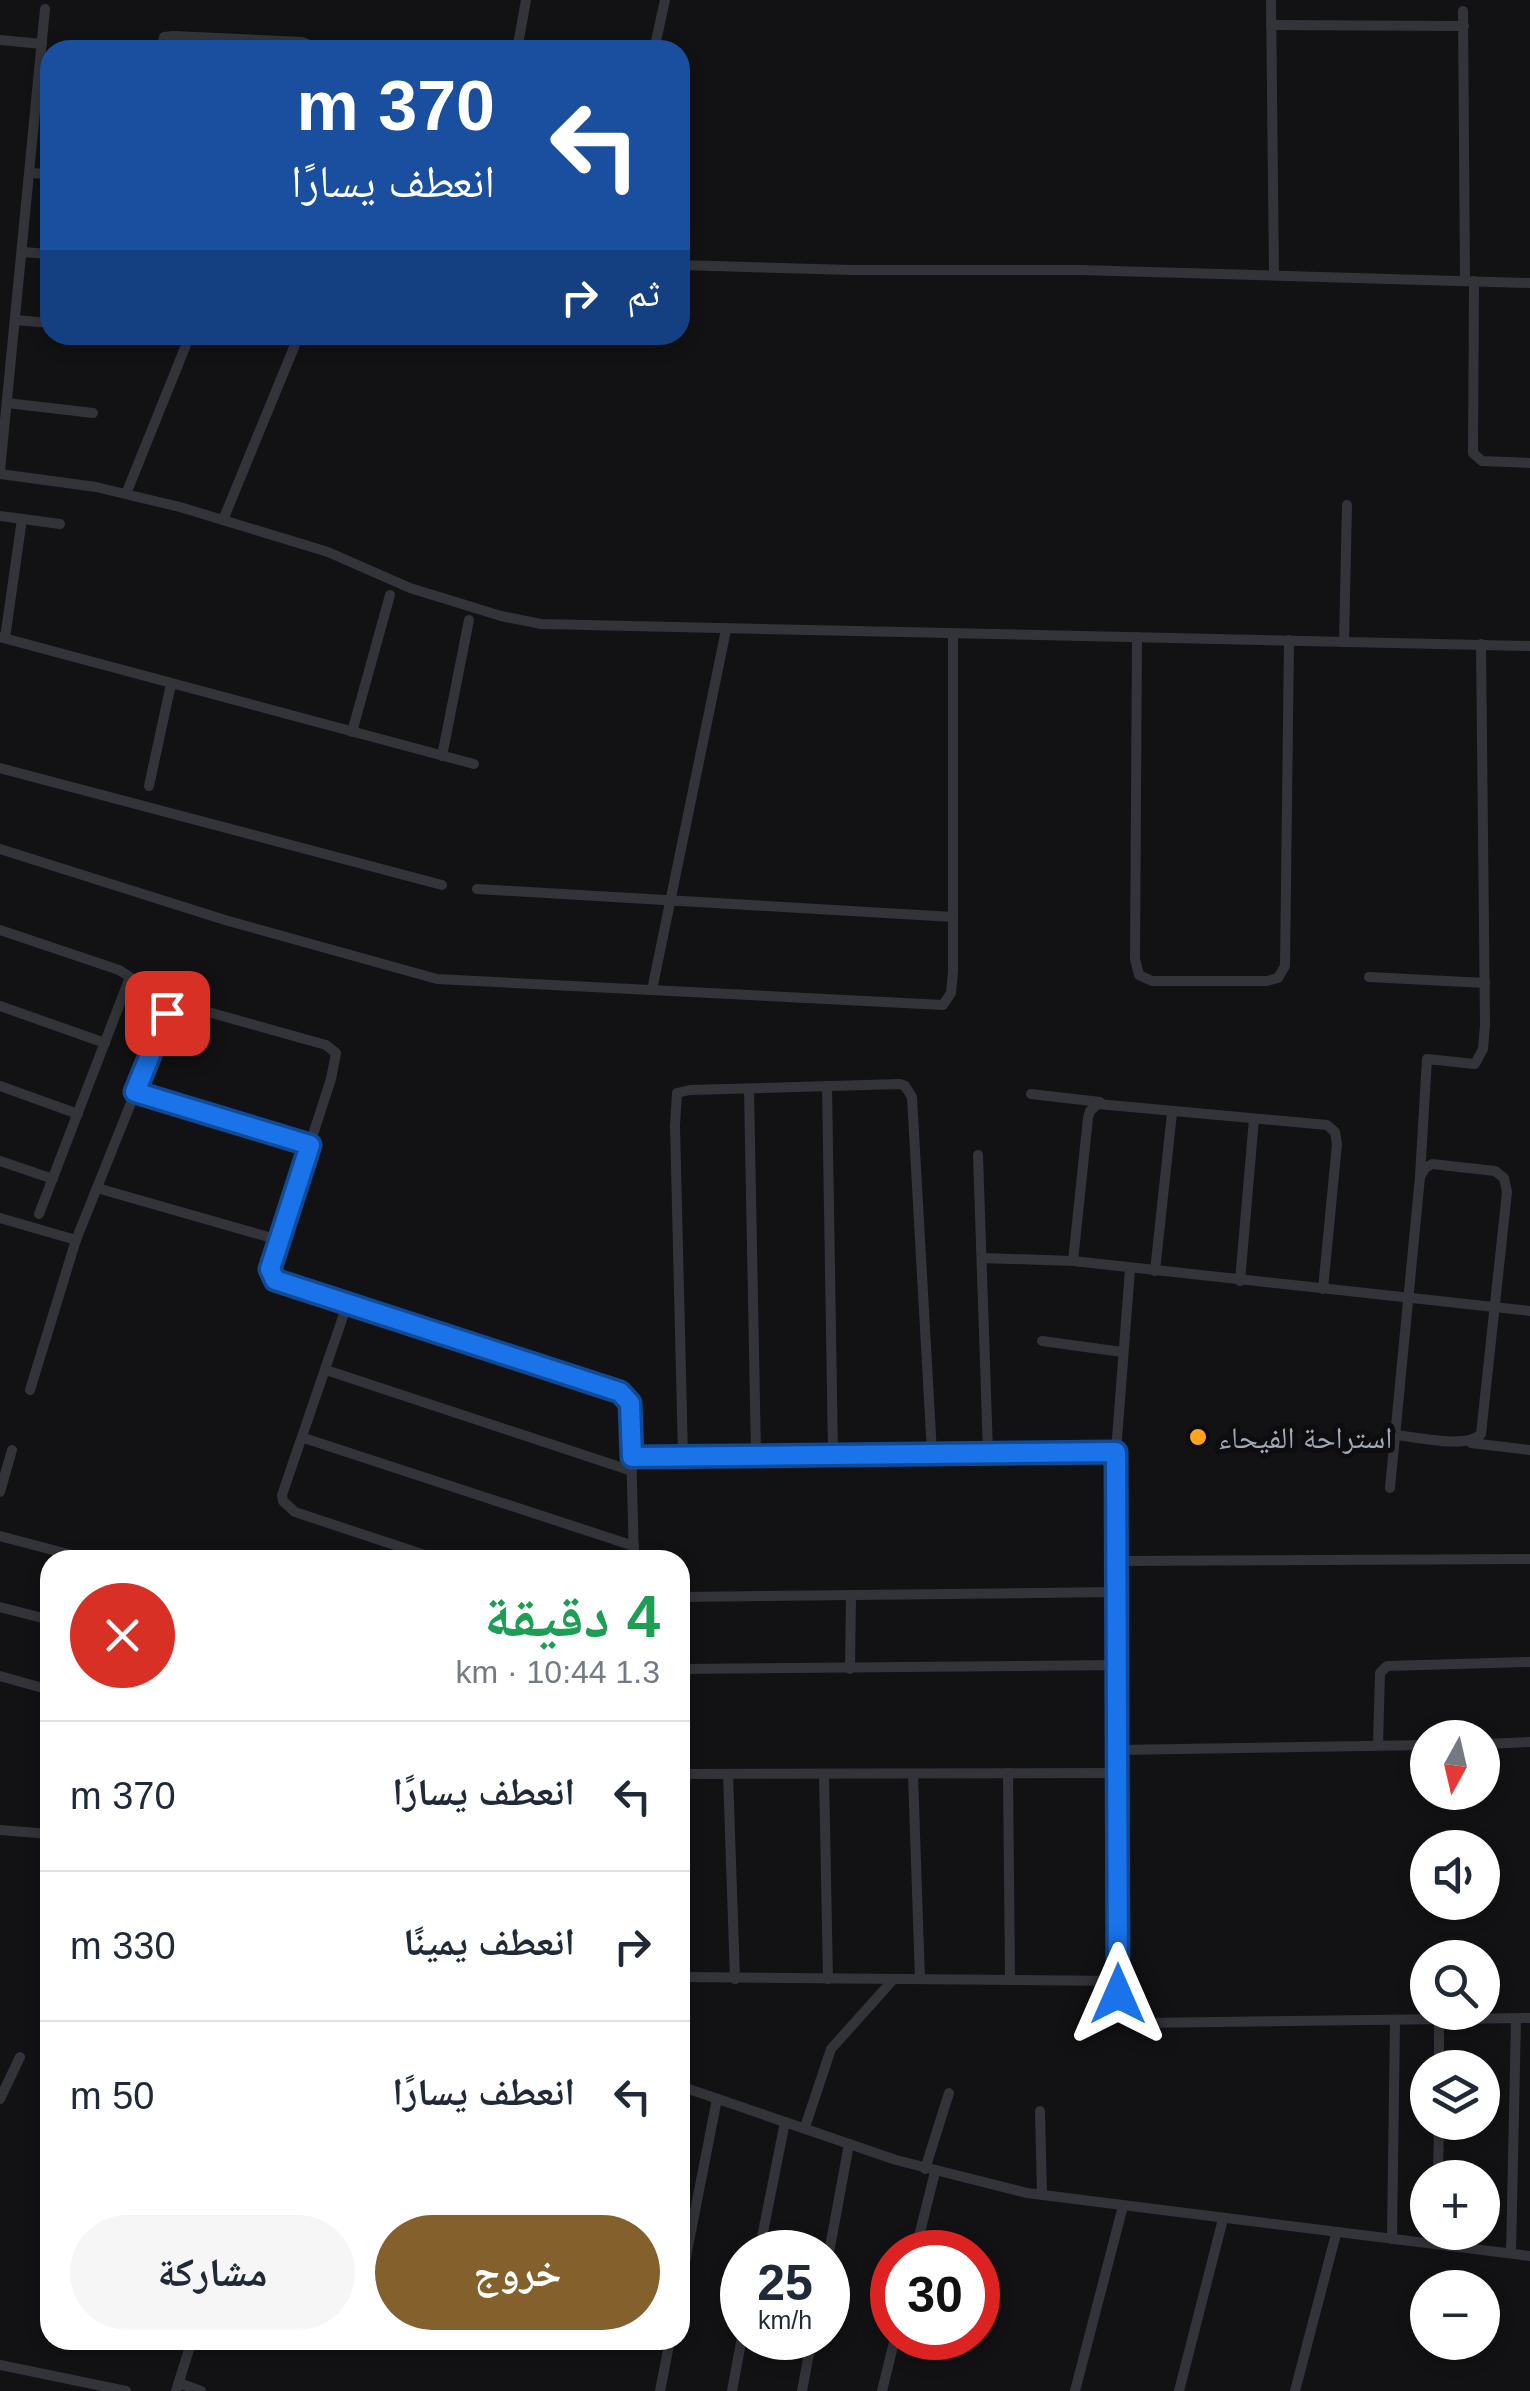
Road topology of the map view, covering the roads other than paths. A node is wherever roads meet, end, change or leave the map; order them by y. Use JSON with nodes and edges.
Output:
{"nodes":[{"id":1,"x":526,"y":0,"type":"edge"},
{"id":2,"x":664,"y":0,"type":"edge"},
{"id":3,"x":1271,"y":0,"type":"edge"},
{"id":4,"x":45,"y":9,"type":"dead end"},
{"id":5,"x":1463,"y":11,"type":"dead end"},
{"id":6,"x":1271,"y":26,"type":"junction"},
{"id":7,"x":1464,"y":26,"type":"junction"},
{"id":8,"x":0,"y":40,"type":"edge"},
{"id":9,"x":42,"y":40,"type":"edge"},
{"id":10,"x":163,"y":40,"type":"edge"},
{"id":11,"x":259,"y":40,"type":"edge"},
{"id":12,"x":520,"y":40,"type":"edge"},
{"id":13,"x":656,"y":40,"type":"edge"},
{"id":14,"x":40,"y":44,"type":"edge"},
{"id":15,"x":40,"y":111,"type":"edge"},
{"id":16,"x":30,"y":173,"type":"junction"},
{"id":17,"x":40,"y":174,"type":"edge"},
{"id":18,"x":22,"y":252,"type":"junction"},
{"id":19,"x":40,"y":253,"type":"edge"},
{"id":20,"x":690,"y":265,"type":"edge"},
{"id":21,"x":1274,"y":276,"type":"junction"},
{"id":22,"x":1469,"y":281,"type":"junction"},
{"id":23,"x":1530,"y":283,"type":"edge"},
{"id":24,"x":15,"y":320,"type":"junction"},
{"id":25,"x":40,"y":323,"type":"edge"},
{"id":26,"x":186,"y":345,"type":"edge"},
{"id":27,"x":295,"y":345,"type":"edge"},
{"id":28,"x":7,"y":403,"type":"junction"},
{"id":29,"x":92,"y":413,"type":"dead end"},
{"id":30,"x":1530,"y":463,"type":"edge"},
{"id":31,"x":0,"y":472,"type":"edge"},
{"id":32,"x":126,"y":494,"type":"junction"},
{"id":33,"x":1347,"y":505,"type":"dead end"},
{"id":34,"x":0,"y":516,"type":"edge"},
{"id":35,"x":22,"y":519,"type":"junction"},
{"id":36,"x":223,"y":520,"type":"junction"},
{"id":37,"x":60,"y":524,"type":"dead end"},
{"id":38,"x":390,"y":595,"type":"dead end"},
{"id":39,"x":469,"y":620,"type":"dead end"},
{"id":40,"x":726,"y":630,"type":"junction"},
{"id":41,"x":953,"y":634,"type":"junction"},
{"id":42,"x":1137,"y":637,"type":"junction"},
{"id":43,"x":3,"y":638,"type":"edge"},
{"id":44,"x":1288,"y":640,"type":"junction"},
{"id":45,"x":1344,"y":642,"type":"junction"},
{"id":46,"x":1481,"y":644,"type":"junction"},
{"id":47,"x":1530,"y":646,"type":"edge"},
{"id":48,"x":171,"y":684,"type":"junction"},
{"id":49,"x":352,"y":732,"type":"junction"},
{"id":50,"x":442,"y":756,"type":"junction"},
{"id":51,"x":474,"y":764,"type":"dead end"},
{"id":52,"x":0,"y":768,"type":"edge"},
{"id":53,"x":149,"y":786,"type":"dead end"},
{"id":54,"x":0,"y":849,"type":"edge"},
{"id":55,"x":442,"y":885,"type":"dead end"},
{"id":56,"x":477,"y":889,"type":"dead end"},
{"id":57,"x":670,"y":901,"type":"junction"},
{"id":58,"x":953,"y":918,"type":"junction"},
{"id":59,"x":0,"y":930,"type":"edge"},
{"id":60,"x":1370,"y":977,"type":"dead end"},
{"id":61,"x":1485,"y":983,"type":"junction"},
{"id":62,"x":652,"y":990,"type":"junction"},
{"id":63,"x":0,"y":1006,"type":"edge"},
{"id":64,"x":105,"y":1043,"type":"junction"},
{"id":65,"x":0,"y":1086,"type":"edge"},
{"id":66,"x":828,"y":1086,"type":"junction"},
{"id":67,"x":749,"y":1090,"type":"junction"},
{"id":68,"x":135,"y":1092,"type":"junction"},
{"id":69,"x":1031,"y":1094,"type":"dead end"},
{"id":70,"x":1106,"y":1103,"type":"junction"},
{"id":71,"x":1172,"y":1113,"type":"junction"},
{"id":72,"x":78,"y":1114,"type":"junction"},
{"id":73,"x":1254,"y":1120,"type":"junction"},
{"id":74,"x":310,"y":1145,"type":"junction"},
{"id":75,"x":978,"y":1155,"type":"dead end"},
{"id":76,"x":0,"y":1161,"type":"edge"},
{"id":77,"x":53,"y":1180,"type":"junction"},
{"id":78,"x":1419,"y":1185,"type":"junction"},
{"id":79,"x":97,"y":1188,"type":"junction"},
{"id":80,"x":40,"y":1214,"type":"dead end"},
{"id":81,"x":0,"y":1218,"type":"edge"},
{"id":82,"x":76,"y":1240,"type":"junction"},
{"id":83,"x":279,"y":1240,"type":"junction"},
{"id":84,"x":982,"y":1258,"type":"junction"},
{"id":85,"x":1073,"y":1261,"type":"junction"},
{"id":86,"x":1130,"y":1269,"type":"junction"},
{"id":87,"x":1155,"y":1272,"type":"junction"},
{"id":88,"x":1240,"y":1281,"type":"junction"},
{"id":89,"x":1323,"y":1289,"type":"junction"},
{"id":90,"x":1408,"y":1298,"type":"junction"},
{"id":91,"x":348,"y":1302,"type":"junction"},
{"id":92,"x":1496,"y":1308,"type":"junction"},
{"id":93,"x":1530,"y":1311,"type":"edge"},
{"id":94,"x":1042,"y":1342,"type":"dead end"},
{"id":95,"x":1122,"y":1352,"type":"junction"},
{"id":96,"x":326,"y":1370,"type":"junction"},
{"id":97,"x":30,"y":1390,"type":"dead end"},
{"id":98,"x":1396,"y":1435,"type":"junction"},
{"id":99,"x":304,"y":1438,"type":"junction"},
{"id":100,"x":1466,"y":1442,"type":"junction"},
{"id":101,"x":12,"y":1450,"type":"dead end"},
{"id":102,"x":1530,"y":1450,"type":"edge"},
{"id":103,"x":932,"y":1452,"type":"junction"},
{"id":104,"x":988,"y":1452,"type":"junction"},
{"id":105,"x":1116,"y":1452,"type":"junction"},
{"id":106,"x":833,"y":1454,"type":"junction"},
{"id":107,"x":756,"y":1455,"type":"junction"},
{"id":108,"x":684,"y":1456,"type":"junction"},
{"id":109,"x":632,"y":1457,"type":"junction"},
{"id":110,"x":632,"y":1471,"type":"junction"},
{"id":111,"x":1390,"y":1488,"type":"dead end"},
{"id":112,"x":0,"y":1492,"type":"edge"},
{"id":113,"x":0,"y":1536,"type":"edge"},
{"id":114,"x":634,"y":1546,"type":"junction"},
{"id":115,"x":53,"y":1550,"type":"edge"},
{"id":116,"x":410,"y":1550,"type":"edge"},
{"id":117,"x":634,"y":1550,"type":"edge"},
{"id":118,"x":1530,"y":1560,"type":"edge"},
{"id":119,"x":1118,"y":1561,"type":"junction"},
{"id":120,"x":1117,"y":1592,"type":"junction"},
{"id":121,"x":852,"y":1595,"type":"junction"},
{"id":122,"x":690,"y":1597,"type":"edge"},
{"id":123,"x":0,"y":1607,"type":"edge"},
{"id":124,"x":40,"y":1617,"type":"edge"},
{"id":125,"x":1530,"y":1662,"type":"edge"},
{"id":126,"x":1118,"y":1665,"type":"junction"},
{"id":127,"x":690,"y":1669,"type":"edge"},
{"id":128,"x":850,"y":1669,"type":"junction"},
{"id":129,"x":0,"y":1676,"type":"edge"},
{"id":130,"x":40,"y":1687,"type":"edge"},
{"id":131,"x":1530,"y":1742,"type":"edge"},
{"id":132,"x":1500,"y":1743,"type":"edge"},
{"id":133,"x":1410,"y":1745,"type":"edge"},
{"id":134,"x":1378,"y":1746,"type":"junction"},
{"id":135,"x":1118,"y":1750,"type":"junction"},
{"id":136,"x":1008,"y":1773,"type":"junction"},
{"id":137,"x":1118,"y":1773,"type":"junction"},
{"id":138,"x":690,"y":1774,"type":"edge"},
{"id":139,"x":728,"y":1774,"type":"junction"},
{"id":140,"x":824,"y":1774,"type":"junction"},
{"id":141,"x":913,"y":1774,"type":"junction"},
{"id":142,"x":0,"y":1830,"type":"edge"},
{"id":143,"x":40,"y":1833,"type":"edge"},
{"id":144,"x":690,"y":1977,"type":"edge"},
{"id":145,"x":734,"y":1979,"type":"junction"},
{"id":146,"x":828,"y":1979,"type":"junction"},
{"id":147,"x":920,"y":1980,"type":"junction"},
{"id":148,"x":1010,"y":1980,"type":"junction"},
{"id":149,"x":892,"y":1981,"type":"junction"},
{"id":150,"x":1118,"y":1981,"type":"junction"},
{"id":151,"x":1500,"y":2018,"type":"edge"},
{"id":152,"x":1516,"y":2018,"type":"junction"},
{"id":153,"x":1530,"y":2018,"type":"edge"},
{"id":154,"x":1395,"y":2020,"type":"junction"},
{"id":155,"x":1410,"y":2020,"type":"edge"},
{"id":156,"x":20,"y":2056,"type":"dead end"},
{"id":157,"x":690,"y":2090,"type":"edge"},
{"id":158,"x":948,"y":2093,"type":"dead end"},
{"id":159,"x":717,"y":2099,"type":"junction"},
{"id":160,"x":0,"y":2100,"type":"edge"},
{"id":161,"x":1040,"y":2111,"type":"dead end"},
{"id":162,"x":785,"y":2122,"type":"junction"},
{"id":163,"x":805,"y":2127,"type":"junction"},
{"id":164,"x":849,"y":2144,"type":"junction"},
{"id":165,"x":930,"y":2170,"type":"junction"},
{"id":166,"x":1042,"y":2194,"type":"junction"},
{"id":167,"x":1122,"y":2206,"type":"junction"},
{"id":168,"x":1223,"y":2219,"type":"junction"},
{"id":169,"x":763,"y":2230,"type":"edge"},
{"id":170,"x":833,"y":2230,"type":"edge"},
{"id":171,"x":919,"y":2230,"type":"edge"},
{"id":172,"x":1336,"y":2234,"type":"junction"},
{"id":173,"x":690,"y":2236,"type":"edge"},
{"id":174,"x":1392,"y":2239,"type":"junction"},
{"id":175,"x":1410,"y":2241,"type":"edge"},
{"id":176,"x":1479,"y":2250,"type":"edge"},
{"id":177,"x":1511,"y":2254,"type":"junction"},
{"id":178,"x":1530,"y":2256,"type":"edge"},
{"id":179,"x":189,"y":2350,"type":"edge"},
{"id":180,"x":668,"y":2350,"type":"edge"},
{"id":181,"x":738,"y":2360,"type":"edge"},
{"id":182,"x":808,"y":2360,"type":"edge"},
{"id":183,"x":890,"y":2360,"type":"edge"},
{"id":184,"x":0,"y":2365,"type":"edge"},
{"id":185,"x":178,"y":2387,"type":"edge"},
{"id":186,"x":126,"y":2391,"type":"edge"},
{"id":187,"x":201,"y":2391,"type":"edge"},
{"id":188,"x":660,"y":2391,"type":"edge"},
{"id":189,"x":732,"y":2391,"type":"edge"},
{"id":190,"x":802,"y":2391,"type":"edge"},
{"id":191,"x":882,"y":2391,"type":"edge"},
{"id":192,"x":1075,"y":2391,"type":"edge"},
{"id":193,"x":1179,"y":2391,"type":"edge"},
{"id":194,"x":1295,"y":2391,"type":"edge"}],
"edges":[{"from":1,"to":12,"type":"street"},
{"from":2,"to":13,"type":"street"},
{"from":3,"to":6,"type":"street"},
{"from":4,"to":9,"type":"street"},
{"from":5,"to":7,"type":"street"},
{"from":6,"to":7,"type":"street"},
{"from":6,"to":21,"type":"street"},
{"from":7,"to":22,"type":"street"},
{"from":8,"to":14,"type":"street"},
{"from":10,"to":11,"type":"street"},
{"from":15,"to":16,"type":"street"},
{"from":16,"to":17,"type":"street"},
{"from":16,"to":18,"type":"street"},
{"from":18,"to":19,"type":"street"},
{"from":18,"to":24,"type":"street"},
{"from":20,"to":21,"type":"street"},
{"from":21,"to":22,"type":"street"},
{"from":22,"to":23,"type":"street"},
{"from":22,"to":30,"type":"street"},
{"from":24,"to":25,"type":"street"},
{"from":24,"to":28,"type":"street"},
{"from":26,"to":32,"type":"street"},
{"from":27,"to":36,"type":"street"},
{"from":28,"to":29,"type":"street"},
{"from":28,"to":31,"type":"street"},
{"from":31,"to":32,"type":"street"},
{"from":32,"to":36,"type":"street"},
{"from":33,"to":45,"type":"street"},
{"from":34,"to":35,"type":"street"},
{"from":35,"to":37,"type":"street"},
{"from":35,"to":43,"type":"street"},
{"from":36,"to":40,"type":"street"},
{"from":38,"to":49,"type":"street"},
{"from":39,"to":50,"type":"street"},
{"from":40,"to":41,"type":"street"},
{"from":40,"to":57,"type":"street"},
{"from":41,"to":42,"type":"street"},
{"from":41,"to":58,"type":"street"},
{"from":42,"to":44,"type":"street"},
{"from":42,"to":44,"type":"street"},
{"from":43,"to":48,"type":"street"},
{"from":44,"to":45,"type":"street"},
{"from":45,"to":46,"type":"street"},
{"from":46,"to":47,"type":"street"},
{"from":46,"to":61,"type":"street"},
{"from":48,"to":49,"type":"street"},
{"from":48,"to":53,"type":"street"},
{"from":49,"to":50,"type":"street"},
{"from":50,"to":51,"type":"street"},
{"from":52,"to":55,"type":"street"},
{"from":54,"to":62,"type":"street"},
{"from":56,"to":57,"type":"street"},
{"from":57,"to":58,"type":"street"},
{"from":57,"to":62,"type":"street"},
{"from":58,"to":62,"type":"street"},
{"from":59,"to":64,"type":"street"},
{"from":60,"to":61,"type":"street"},
{"from":61,"to":78,"type":"street"},
{"from":63,"to":64,"type":"street"},
{"from":64,"to":72,"type":"street"},
{"from":65,"to":72,"type":"street"},
{"from":66,"to":67,"type":"street"},
{"from":66,"to":103,"type":"street"},
{"from":66,"to":106,"type":"street"},
{"from":67,"to":107,"type":"street"},
{"from":67,"to":108,"type":"street"},
{"from":68,"to":74,"type":"street"},
{"from":68,"to":74,"type":"street"},
{"from":68,"to":79,"type":"street"},
{"from":69,"to":70,"type":"street"},
{"from":70,"to":71,"type":"street"},
{"from":70,"to":85,"type":"street"},
{"from":71,"to":73,"type":"street"},
{"from":71,"to":87,"type":"street"},
{"from":72,"to":77,"type":"street"},
{"from":73,"to":88,"type":"street"},
{"from":73,"to":89,"type":"street"},
{"from":74,"to":83,"type":"street"},
{"from":75,"to":84,"type":"street"},
{"from":76,"to":77,"type":"street"},
{"from":77,"to":80,"type":"street"},
{"from":78,"to":90,"type":"street"},
{"from":78,"to":92,"type":"street"},
{"from":79,"to":82,"type":"street"},
{"from":79,"to":83,"type":"street"},
{"from":81,"to":82,"type":"street"},
{"from":82,"to":97,"type":"street"},
{"from":83,"to":91,"type":"street"},
{"from":84,"to":85,"type":"street"},
{"from":84,"to":104,"type":"street"},
{"from":85,"to":86,"type":"street"},
{"from":86,"to":87,"type":"street"},
{"from":86,"to":95,"type":"street"},
{"from":87,"to":88,"type":"street"},
{"from":88,"to":89,"type":"street"},
{"from":89,"to":90,"type":"street"},
{"from":90,"to":92,"type":"street"},
{"from":90,"to":98,"type":"street"},
{"from":91,"to":96,"type":"street"},
{"from":91,"to":109,"type":"street"},
{"from":92,"to":93,"type":"street"},
{"from":92,"to":100,"type":"street"},
{"from":94,"to":95,"type":"street"},
{"from":95,"to":105,"type":"street"},
{"from":96,"to":99,"type":"street"},
{"from":96,"to":110,"type":"street"},
{"from":98,"to":100,"type":"street"},
{"from":98,"to":111,"type":"street"},
{"from":99,"to":114,"type":"street"},
{"from":99,"to":116,"type":"street"},
{"from":100,"to":102,"type":"street"},
{"from":101,"to":112,"type":"street"},
{"from":103,"to":104,"type":"street"},
{"from":103,"to":106,"type":"street"},
{"from":104,"to":105,"type":"street"},
{"from":105,"to":119,"type":"street"},
{"from":106,"to":107,"type":"street"},
{"from":107,"to":108,"type":"street"},
{"from":108,"to":109,"type":"street"},
{"from":109,"to":110,"type":"street"},
{"from":110,"to":114,"type":"street"},
{"from":113,"to":115,"type":"street"},
{"from":114,"to":117,"type":"street"},
{"from":118,"to":119,"type":"street"},
{"from":119,"to":120,"type":"street"},
{"from":120,"to":121,"type":"street"},
{"from":120,"to":126,"type":"street"},
{"from":121,"to":122,"type":"street"},
{"from":121,"to":128,"type":"street"},
{"from":123,"to":124,"type":"street"},
{"from":125,"to":134,"type":"street"},
{"from":126,"to":128,"type":"street"},
{"from":126,"to":135,"type":"street"},
{"from":127,"to":128,"type":"street"},
{"from":129,"to":130,"type":"street"},
{"from":131,"to":132,"type":"street"},
{"from":133,"to":134,"type":"street"},
{"from":134,"to":135,"type":"street"},
{"from":135,"to":137,"type":"street"},
{"from":136,"to":137,"type":"street"},
{"from":136,"to":141,"type":"street"},
{"from":136,"to":148,"type":"street"},
{"from":137,"to":150,"type":"street"},
{"from":138,"to":139,"type":"street"},
{"from":139,"to":140,"type":"street"},
{"from":139,"to":145,"type":"street"},
{"from":140,"to":141,"type":"street"},
{"from":140,"to":146,"type":"street"},
{"from":141,"to":147,"type":"street"},
{"from":142,"to":143,"type":"street"},
{"from":144,"to":145,"type":"street"},
{"from":145,"to":146,"type":"street"},
{"from":146,"to":149,"type":"street"},
{"from":147,"to":148,"type":"street"},
{"from":147,"to":149,"type":"street"},
{"from":148,"to":150,"type":"street"},
{"from":149,"to":163,"type":"street"},
{"from":150,"to":154,"type":"street"},
{"from":151,"to":152,"type":"street"},
{"from":152,"to":153,"type":"street"},
{"from":152,"to":177,"type":"street"},
{"from":154,"to":155,"type":"street"},
{"from":154,"to":174,"type":"street"},
{"from":156,"to":160,"type":"street"},
{"from":157,"to":159,"type":"street"},
{"from":158,"to":165,"type":"street"},
{"from":159,"to":162,"type":"street"},
{"from":159,"to":173,"type":"street"},
{"from":161,"to":166,"type":"street"},
{"from":162,"to":163,"type":"street"},
{"from":162,"to":169,"type":"street"},
{"from":163,"to":164,"type":"street"},
{"from":164,"to":165,"type":"street"},
{"from":164,"to":170,"type":"street"},
{"from":165,"to":166,"type":"street"},
{"from":165,"to":171,"type":"street"},
{"from":166,"to":167,"type":"street"},
{"from":167,"to":168,"type":"street"},
{"from":167,"to":192,"type":"street"},
{"from":168,"to":172,"type":"street"},
{"from":168,"to":193,"type":"street"},
{"from":172,"to":174,"type":"street"},
{"from":172,"to":194,"type":"street"},
{"from":174,"to":175,"type":"street"},
{"from":176,"to":177,"type":"street"},
{"from":177,"to":178,"type":"street"},
{"from":179,"to":185,"type":"street"},
{"from":180,"to":188,"type":"street"},
{"from":181,"to":189,"type":"street"},
{"from":182,"to":190,"type":"street"},
{"from":183,"to":191,"type":"street"},
{"from":184,"to":186,"type":"street"},
{"from":185,"to":187,"type":"street"}]}
